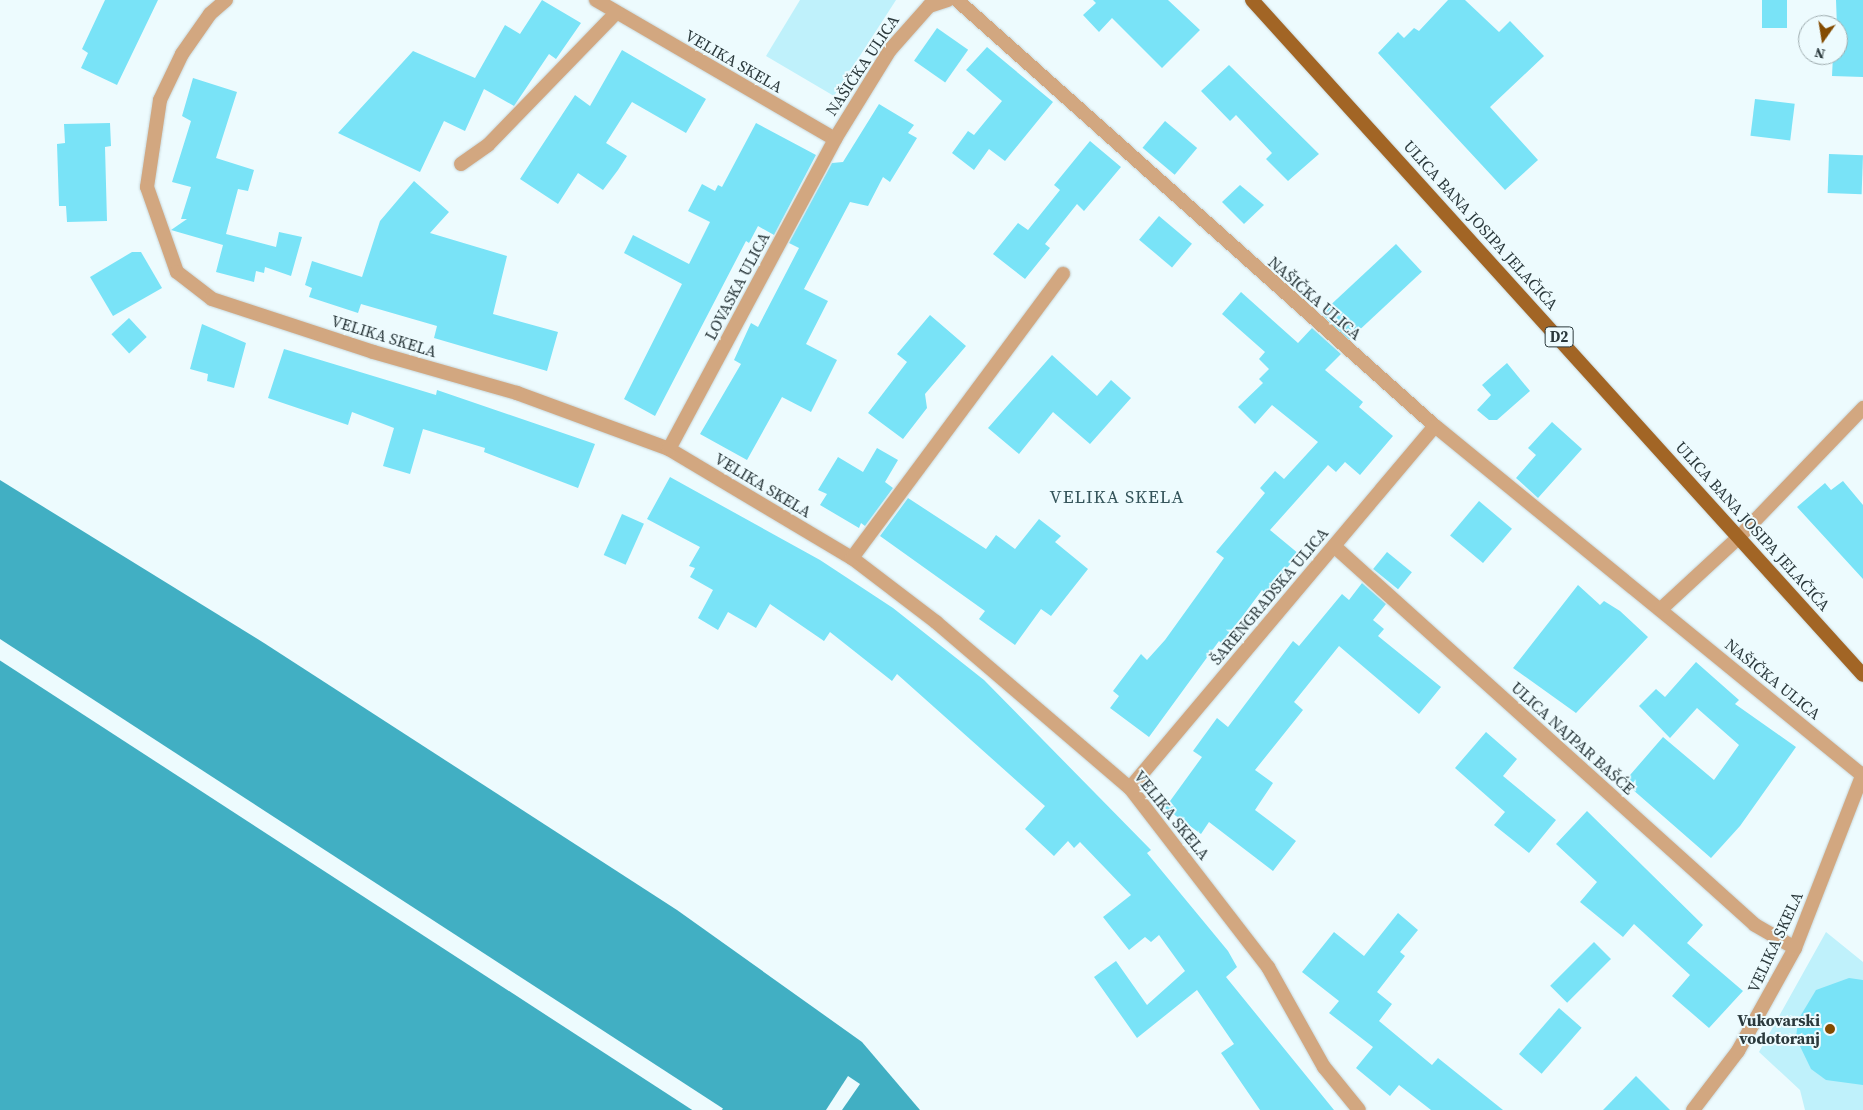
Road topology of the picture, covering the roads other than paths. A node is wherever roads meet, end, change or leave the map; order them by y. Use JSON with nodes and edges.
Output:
{"nodes":[{"id":1,"x":226,"y":0,"type":"edge"},
{"id":2,"x":596,"y":0,"type":"edge"},
{"id":3,"x":948,"y":0,"type":"edge"},
{"id":4,"x":957,"y":0,"type":"edge"},
{"id":5,"x":1252,"y":0,"type":"edge"},
{"id":6,"x":616,"y":12,"type":"junction"},
{"id":7,"x":835,"y":139,"type":"junction"},
{"id":8,"x":461,"y":164,"type":"dead end"},
{"id":9,"x":1063,"y":274,"type":"dead end"},
{"id":10,"x":1863,"y":408,"type":"edge"},
{"id":11,"x":1435,"y":426,"type":"junction"},
{"id":12,"x":669,"y":449,"type":"junction"},
{"id":13,"x":1740,"y":536,"type":"junction"},
{"id":14,"x":1334,"y":546,"type":"junction"},
{"id":15,"x":852,"y":558,"type":"junction"},
{"id":16,"x":1661,"y":609,"type":"junction"},
{"id":17,"x":1863,"y":675,"type":"edge"},
{"id":18,"x":1863,"y":775,"type":"edge"},
{"id":19,"x":1130,"y":788,"type":"junction"},
{"id":20,"x":1795,"y":948,"type":"junction"},
{"id":21,"x":1359,"y":1110,"type":"edge"},
{"id":22,"x":1693,"y":1110,"type":"edge"}],
"edges":[{"from":1,"to":12,"type":"street","name":"VELIKA SKELA"},
{"from":2,"to":6,"type":"street","name":"VELIKA SKELA"},
{"from":3,"to":7,"type":"street","name":"NAŠIČKA ULICA"},
{"from":4,"to":11,"type":"street","name":"NAŠIČKA ULICA"},
{"from":5,"to":13,"type":"main road","name":"ULICA BANA JOSIPA JELAČIĆA","number":"D2"},
{"from":6,"to":7,"type":"street","name":"VELIKA SKELA"},
{"from":6,"to":8,"type":"street"},
{"from":7,"to":12,"type":"street","name":"LOVASKA ULICA"},
{"from":9,"to":15,"type":"street"},
{"from":10,"to":13,"type":"street"},
{"from":11,"to":14,"type":"street","name":"ŠARENGRADSKA ULICA"},
{"from":11,"to":16,"type":"street","name":"NAŠIČKA ULICA"},
{"from":12,"to":15,"type":"street","name":"VELIKA SKELA"},
{"from":13,"to":16,"type":"street"},
{"from":13,"to":17,"type":"main road","name":"ULICA BANA JOSIPA JELAČIĆA","number":"D2"},
{"from":14,"to":19,"type":"street","name":"ŠARENGRADSKA ULICA"},
{"from":14,"to":20,"type":"street","name":"ULICA NAJPAR BAŠĆE"},
{"from":15,"to":19,"type":"street","name":"VELIKA SKELA"},
{"from":16,"to":18,"type":"street","name":"NAŠIČKA ULICA"},
{"from":18,"to":20,"type":"street","name":"VELIKA SKELA"},
{"from":19,"to":21,"type":"street","name":"VELIKA SKELA"},
{"from":20,"to":22,"type":"street","name":"VELIKA SKELA"}]}
